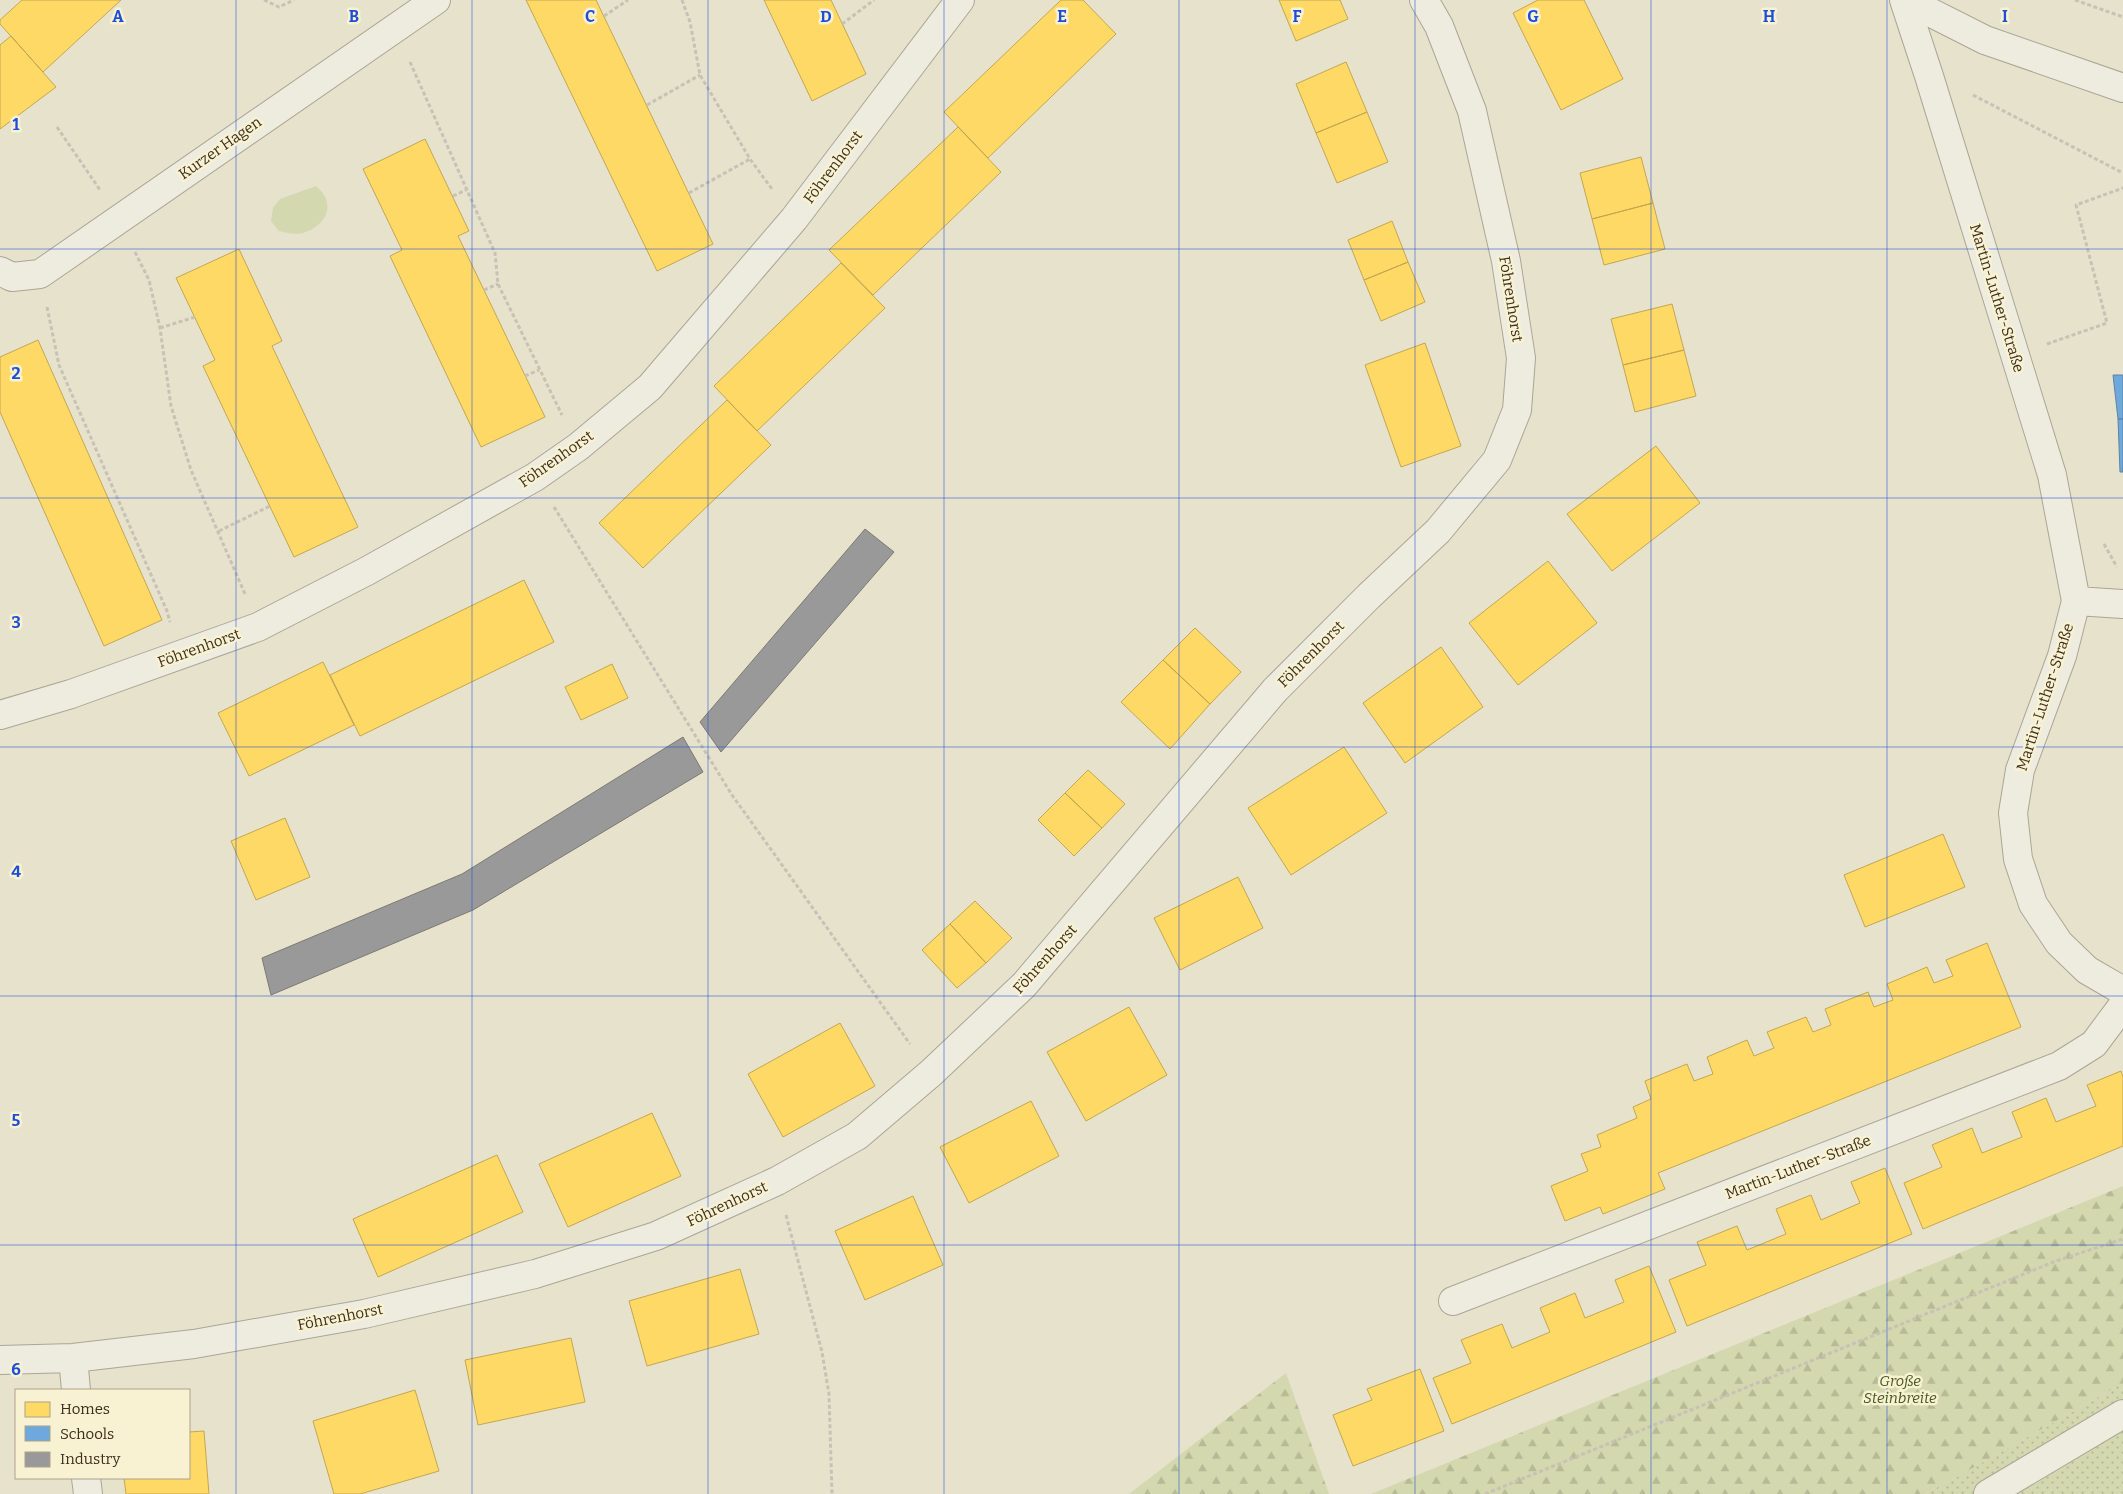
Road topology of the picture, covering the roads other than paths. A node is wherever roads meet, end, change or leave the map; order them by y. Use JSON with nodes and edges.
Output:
{"nodes":[{"id":1,"x":436,"y":0,"type":"edge"},
{"id":2,"x":960,"y":0,"type":"edge"},
{"id":3,"x":1424,"y":0,"type":"edge"},
{"id":4,"x":1905,"y":0,"type":"edge"},
{"id":5,"x":2123,"y":88,"type":"edge"},
{"id":6,"x":0,"y":271,"type":"edge"},
{"id":7,"x":2076,"y":601,"type":"junction"},
{"id":8,"x":2123,"y":604,"type":"edge"},
{"id":9,"x":0,"y":715,"type":"edge"},
{"id":10,"x":2123,"y":991,"type":"edge"},
{"id":11,"x":2123,"y":1005,"type":"edge"},
{"id":12,"x":1453,"y":1301,"type":"dead end"},
{"id":13,"x":73,"y":1358,"type":"junction"},
{"id":14,"x":0,"y":1360,"type":"edge"},
{"id":15,"x":76,"y":1389,"type":"edge"},
{"id":16,"x":2123,"y":1414,"type":"edge"},
{"id":17,"x":86,"y":1479,"type":"edge"},
{"id":18,"x":88,"y":1494,"type":"edge"},
{"id":19,"x":1988,"y":1494,"type":"edge"}],
"edges":[{"from":1,"to":6,"type":"street","name":"Kurzer Hagen"},
{"from":2,"to":9,"type":"street","name":"Föhrenhorst"},
{"from":3,"to":13,"type":"street","name":"Föhrenhorst"},
{"from":4,"to":5,"type":"street"},
{"from":4,"to":7,"type":"street","name":"Martin-Luther-Straße"},
{"from":7,"to":8,"type":"street"},
{"from":7,"to":10,"type":"street","name":"Martin-Luther-Straße"},
{"from":11,"to":12,"type":"street","name":"Martin-Luther-Straße"},
{"from":13,"to":14,"type":"street","name":"Föhrenhorst"},
{"from":13,"to":15,"type":"street"},
{"from":16,"to":19,"type":"street"},
{"from":17,"to":18,"type":"street"}]}
